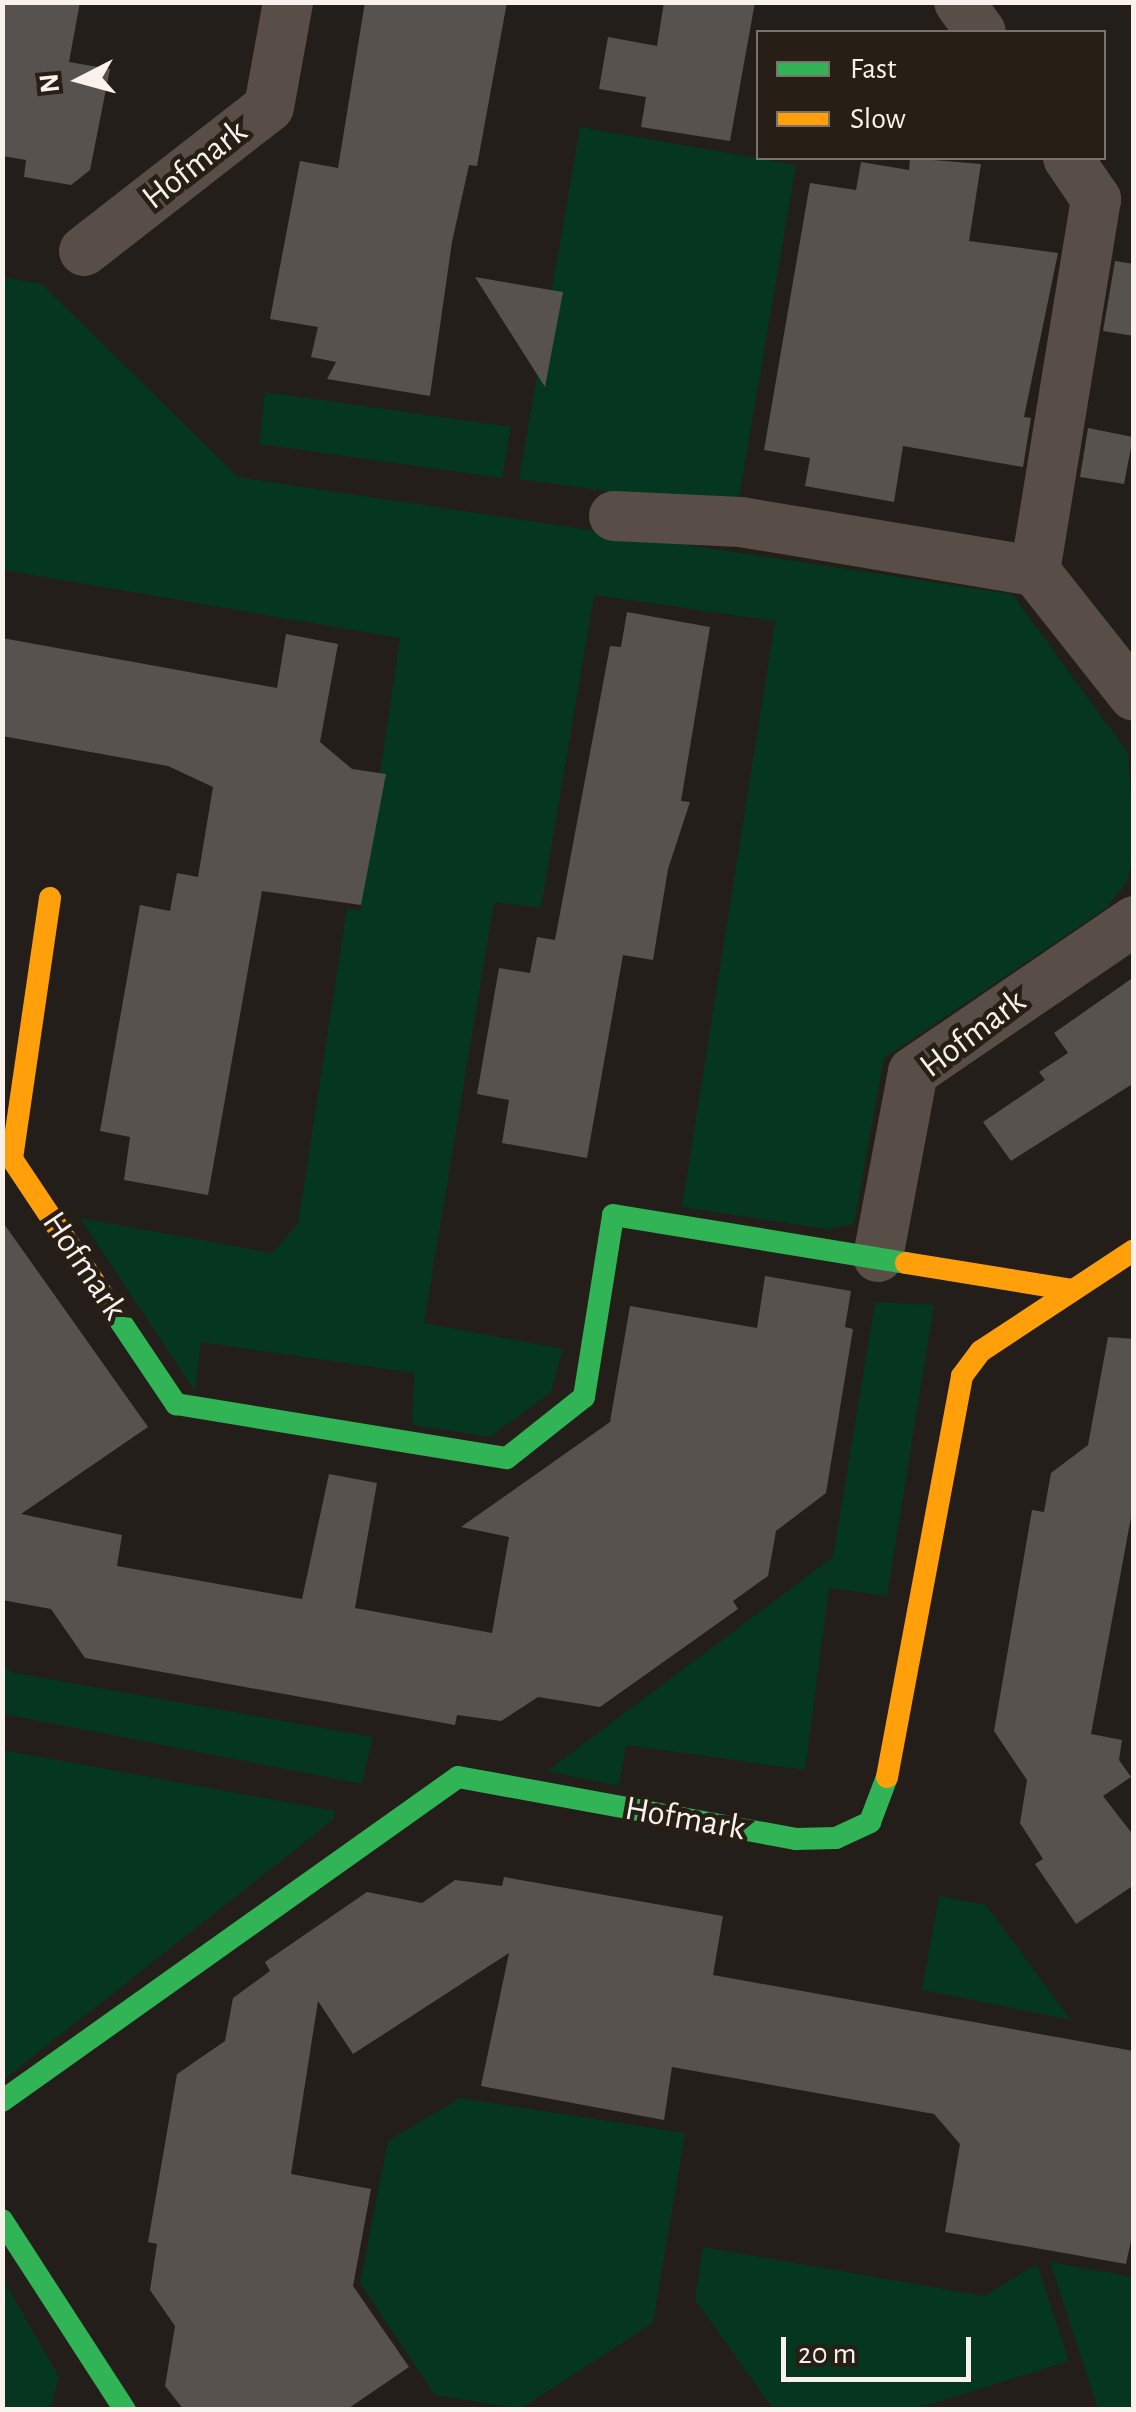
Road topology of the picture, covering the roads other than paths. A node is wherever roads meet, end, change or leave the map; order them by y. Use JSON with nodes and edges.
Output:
{"nodes":[{"id":1,"x":288,"y":2,"type":"edge"},
{"id":2,"x":959,"y":2,"type":"edge"},
{"id":3,"x":980,"y":30,"type":"edge"},
{"id":4,"x":1070,"y":160,"type":"edge"},
{"id":5,"x":1115,"y":202,"type":"edge"},
{"id":6,"x":84,"y":251,"type":"dead end"},
{"id":7,"x":614,"y":516,"type":"dead end"},
{"id":8,"x":1035,"y":571,"type":"junction"},
{"id":9,"x":1134,"y":696,"type":"edge"},
{"id":10,"x":50,"y":898,"type":"dead end"},
{"id":11,"x":1134,"y":921,"type":"edge"},
{"id":12,"x":1134,"y":1250,"type":"edge"},
{"id":13,"x":878,"y":1257,"type":"junction"},
{"id":14,"x":1074,"y":1290,"type":"junction"},
{"id":15,"x":2,"y":2101,"type":"edge"},
{"id":16,"x":2,"y":2220,"type":"edge"},
{"id":17,"x":127,"y":2409,"type":"edge"}],
"edges":[{"from":1,"to":6,"type":"street","name":"Hofmark"},
{"from":2,"to":3,"type":"street"},
{"from":4,"to":5,"type":"street"},
{"from":5,"to":8,"type":"street"},
{"from":7,"to":8,"type":"street"},
{"from":8,"to":9,"type":"street"},
{"from":10,"to":13,"type":"street","name":"Hofmark"},
{"from":11,"to":13,"type":"street","name":"Hofmark"},
{"from":12,"to":14,"type":"street","name":"Hofmark"},
{"from":13,"to":14,"type":"street","name":"Hofmark"},
{"from":14,"to":15,"type":"street","name":"Hofmark"},
{"from":16,"to":17,"type":"street"}]}
